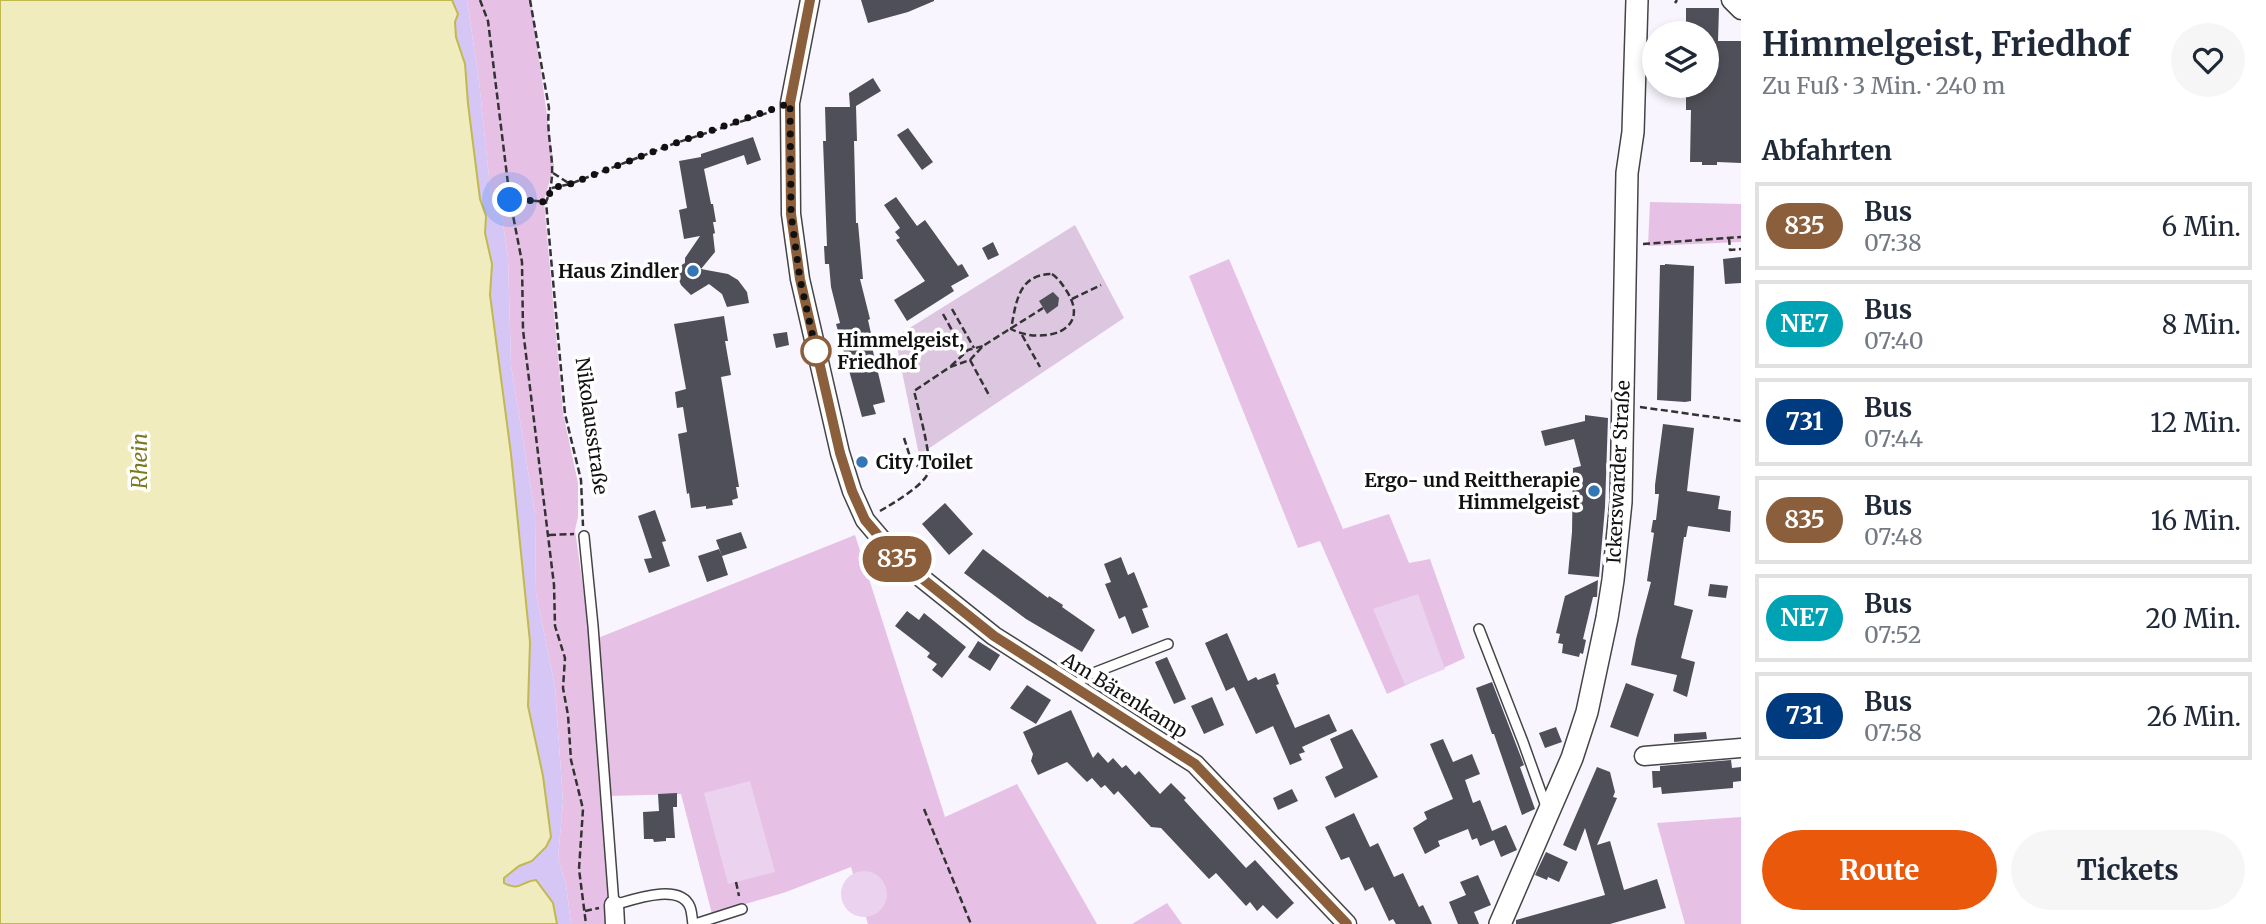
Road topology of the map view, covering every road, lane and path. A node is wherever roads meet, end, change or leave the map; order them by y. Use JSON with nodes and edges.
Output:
{"nodes":[{"id":1,"x":480,"y":0,"type":"edge"},
{"id":2,"x":530,"y":0,"type":"edge"},
{"id":3,"x":810,"y":0,"type":"edge"},
{"id":4,"x":1637,"y":0,"type":"edge"},
{"id":5,"x":1731,"y":0,"type":"edge"},
{"id":6,"x":1741,"y":10,"type":"edge"},
{"id":7,"x":790,"y":103,"type":"junction"},
{"id":8,"x":553,"y":173,"type":"junction"},
{"id":9,"x":570,"y":184,"type":"junction"},
{"id":10,"x":552,"y":188,"type":"junction"},
{"id":11,"x":546,"y":202,"type":"junction"},
{"id":12,"x":513,"y":206,"type":"junction"},
{"id":13,"x":1741,"y":237,"type":"edge"},
{"id":14,"x":1729,"y":238,"type":"junction"},
{"id":15,"x":1625,"y":245,"type":"junction"},
{"id":16,"x":1741,"y":249,"type":"edge"},
{"id":17,"x":1101,"y":285,"type":"dead end"},
{"id":18,"x":1072,"y":299,"type":"junction"},
{"id":19,"x":1043,"y":307,"type":"dead end"},
{"id":20,"x":952,"y":309,"type":"dead end"},
{"id":21,"x":943,"y":314,"type":"dead end"},
{"id":22,"x":1011,"y":330,"type":"junction"},
{"id":23,"x":1022,"y":335,"type":"junction"},
{"id":24,"x":983,"y":346,"type":"junction"},
{"id":25,"x":974,"y":348,"type":"junction"},
{"id":26,"x":964,"y":352,"type":"junction"},
{"id":27,"x":970,"y":360,"type":"junction"},
{"id":28,"x":950,"y":367,"type":"junction"},
{"id":29,"x":1040,"y":367,"type":"dead end"},
{"id":30,"x":990,"y":397,"type":"dead end"},
{"id":31,"x":1622,"y":407,"type":"junction"},
{"id":32,"x":1741,"y":421,"type":"edge"},
{"id":33,"x":904,"y":438,"type":"dead end"},
{"id":34,"x":929,"y":469,"type":"junction"},
{"id":35,"x":865,"y":520,"type":"junction"},
{"id":36,"x":573,"y":534,"type":"dead end"},
{"id":37,"x":548,"y":536,"type":"junction"},
{"id":38,"x":584,"y":536,"type":"joint"},
{"id":39,"x":1479,"y":629,"type":"dead end"},
{"id":40,"x":1168,"y":643,"type":"dead end"},
{"id":41,"x":1076,"y":689,"type":"junction"},
{"id":42,"x":1741,"y":748,"type":"edge"},
{"id":43,"x":1644,"y":755,"type":"dead end"},
{"id":44,"x":924,"y":809,"type":"dead end"},
{"id":45,"x":1549,"y":814,"type":"junction"},
{"id":46,"x":614,"y":905,"type":"junction"},
{"id":47,"x":743,"y":909,"type":"dead end"},
{"id":48,"x":586,"y":924,"type":"edge"},
{"id":49,"x":615,"y":924,"type":"edge"},
{"id":50,"x":694,"y":924,"type":"edge"},
{"id":51,"x":971,"y":924,"type":"edge"},
{"id":52,"x":1347,"y":924,"type":"edge"},
{"id":53,"x":1500,"y":924,"type":"edge"}],
"edges":[{"from":1,"to":12,"type":"path"},
{"from":2,"to":8,"type":"path","name":"Nikolausstraße"},
{"from":3,"to":7,"type":"street","name":"Am Bärenkamp"},
{"from":4,"to":15,"type":"street","name":"Ickerswarder Straße"},
{"from":5,"to":6,"type":"street"},
{"from":7,"to":9,"type":"path"},
{"from":7,"to":35,"type":"street","name":"Am Bärenkamp"},
{"from":8,"to":9,"type":"path"},
{"from":8,"to":10,"type":"path","name":"Nikolausstraße"},
{"from":9,"to":10,"type":"path"},
{"from":10,"to":11,"type":"path","name":"Nikolausstraße"},
{"from":11,"to":12,"type":"path"},
{"from":11,"to":38,"type":"path","name":"Nikolausstraße"},
{"from":12,"to":37,"type":"path"},
{"from":13,"to":14,"type":"path"},
{"from":14,"to":15,"type":"path"},
{"from":14,"to":16,"type":"path"},
{"from":15,"to":31,"type":"street","name":"Ickerswarder Straße"},
{"from":17,"to":18,"type":"path"},
{"from":18,"to":22,"type":"path"},
{"from":18,"to":23,"type":"path"},
{"from":19,"to":22,"type":"path"},
{"from":20,"to":25,"type":"path"},
{"from":21,"to":26,"type":"path"},
{"from":22,"to":23,"type":"path"},
{"from":22,"to":24,"type":"path"},
{"from":23,"to":29,"type":"path"},
{"from":24,"to":25,"type":"path"},
{"from":24,"to":27,"type":"path"},
{"from":25,"to":26,"type":"path"},
{"from":26,"to":28,"type":"path"},
{"from":27,"to":28,"type":"path"},
{"from":27,"to":30,"type":"path"},
{"from":28,"to":34,"type":"path"},
{"from":31,"to":32,"type":"path"},
{"from":31,"to":45,"type":"street","name":"Ickerswarder Straße"},
{"from":33,"to":34,"type":"path"},
{"from":34,"to":35,"type":"path"},
{"from":35,"to":41,"type":"street","name":"Am Bärenkamp"},
{"from":36,"to":37,"type":"path"},
{"from":37,"to":48,"type":"path"},
{"from":38,"to":46,"type":"lane"},
{"from":39,"to":45,"type":"lane"},
{"from":40,"to":41,"type":"lane"},
{"from":41,"to":52,"type":"street","name":"Am Bärenkamp"},
{"from":42,"to":43,"type":"street"},
{"from":44,"to":51,"type":"path"},
{"from":45,"to":53,"type":"street","name":"Ickerswarder Straße"},
{"from":46,"to":49,"type":"street"},
{"from":46,"to":50,"type":"lane"},
{"from":47,"to":50,"type":"lane"}]}
